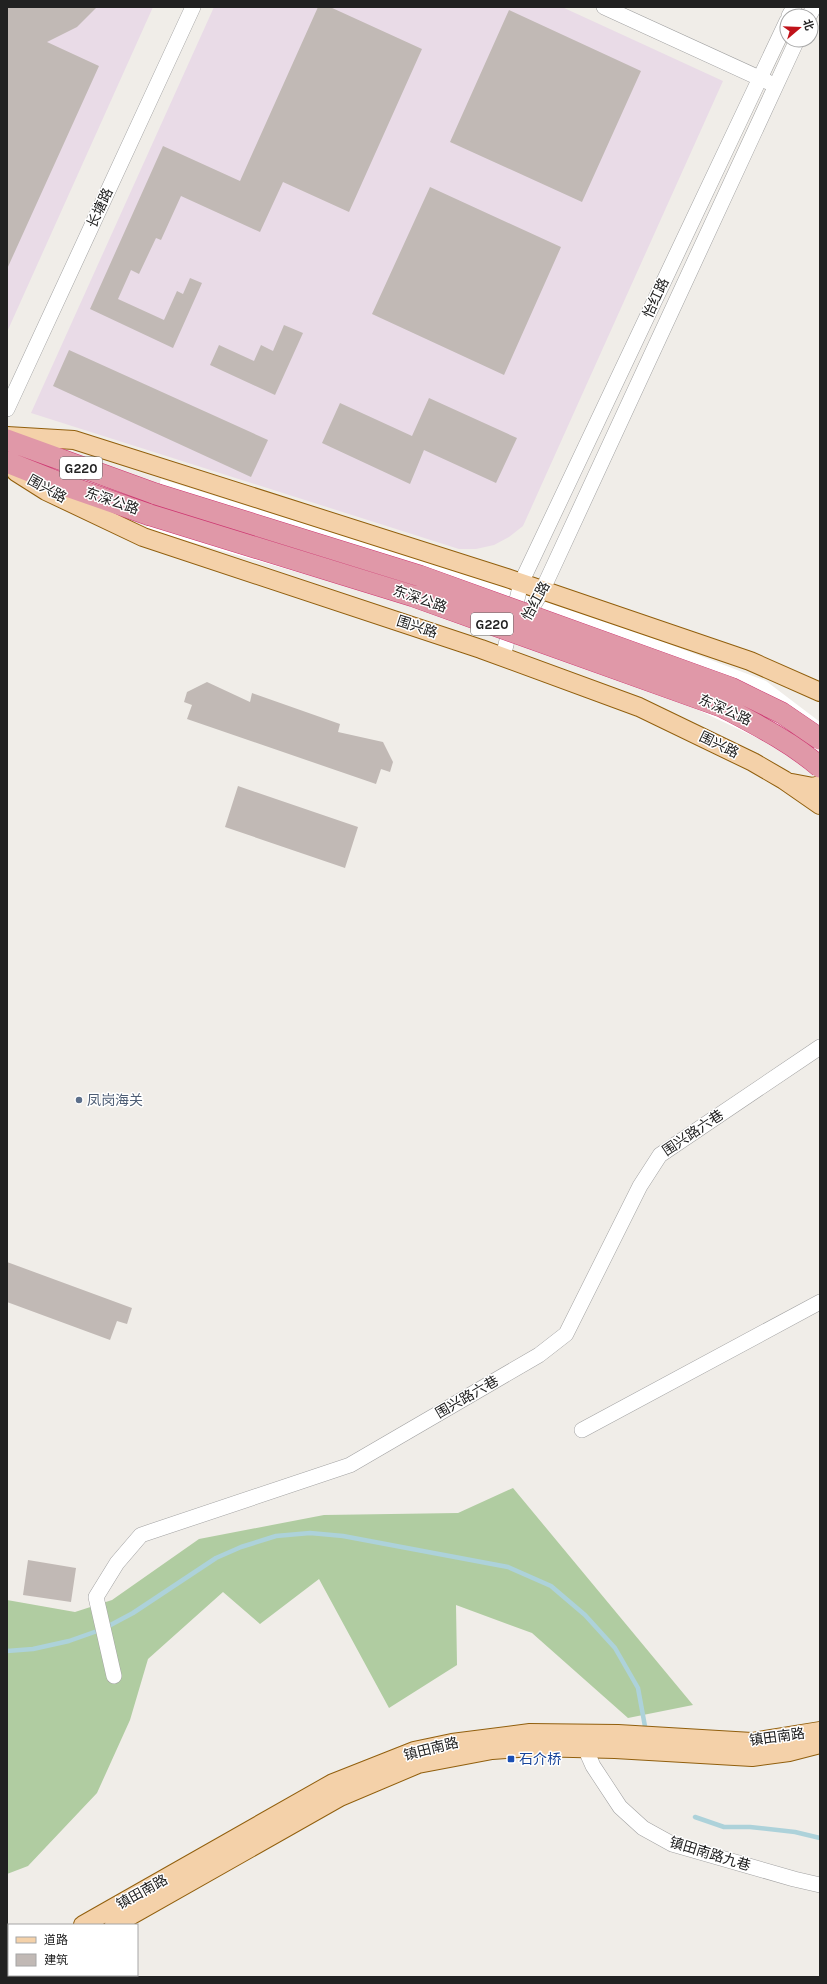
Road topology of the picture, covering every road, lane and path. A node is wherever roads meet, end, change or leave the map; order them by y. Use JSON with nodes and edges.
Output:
{"nodes":[{"id":1,"x":193,"y":7,"type":"edge"},
{"id":2,"x":604,"y":7,"type":"edge"},
{"id":3,"x":779,"y":38,"type":"edge"},
{"id":4,"x":793,"y":48,"type":"edge"},
{"id":5,"x":760,"y":78,"type":"junction"},
{"id":6,"x":776,"y":86,"type":"junction"},
{"id":7,"x":7,"y":408,"type":"edge"},
{"id":8,"x":7,"y":436,"type":"edge"},
{"id":9,"x":7,"y":440,"type":"edge"},
{"id":10,"x":7,"y":462,"type":"edge"},
{"id":11,"x":7,"y":466,"type":"edge"},
{"id":12,"x":521,"y":583,"type":"junction"},
{"id":13,"x":542,"y":591,"type":"junction"},
{"id":14,"x":503,"y":657,"type":"junction"},
{"id":15,"x":792,"y":679,"type":"junction"},
{"id":16,"x":820,"y":691,"type":"edge"},
{"id":17,"x":820,"y":698,"type":"edge"},
{"id":18,"x":820,"y":739,"type":"edge"},
{"id":19,"x":820,"y":767,"type":"edge"},
{"id":20,"x":784,"y":780,"type":"junction"},
{"id":21,"x":820,"y":785,"type":"edge"},
{"id":22,"x":820,"y":805,"type":"edge"},
{"id":23,"x":820,"y":1048,"type":"edge"},
{"id":24,"x":820,"y":1302,"type":"edge"},
{"id":25,"x":582,"y":1430,"type":"dead end"},
{"id":26,"x":114,"y":1676,"type":"dead end"},
{"id":27,"x":820,"y":1731,"type":"edge"},
{"id":28,"x":585,"y":1740,"type":"junction"},
{"id":29,"x":820,"y":1744,"type":"edge"},
{"id":30,"x":820,"y":1884,"type":"edge"},
{"id":31,"x":85,"y":1924,"type":"edge"},
{"id":32,"x":116,"y":1924,"type":"edge"}],
"edges":[{"from":1,"to":7,"type":"street","name":"长塘路"},
{"from":2,"to":5,"type":"street"},
{"from":3,"to":5,"type":"street","name":"怡红路"},
{"from":4,"to":6,"type":"street","name":"怡红路"},
{"from":5,"to":6,"type":"street"},
{"from":5,"to":12,"type":"street","name":"怡红路"},
{"from":6,"to":13,"type":"street","name":"怡红路"},
{"from":8,"to":12,"type":"main road"},
{"from":9,"to":18,"type":"highway","name":"东深公路","number":"G220","bridge":true},
{"from":10,"to":19,"type":"highway","name":"东深公路","number":"G220","bridge":true},
{"from":11,"to":14,"type":"main road","name":"围兴路"},
{"from":12,"to":13,"type":"main road"},
{"from":12,"to":14,"type":"street","name":"怡红路"},
{"from":13,"to":14,"type":"street","name":"怡红路"},
{"from":13,"to":15,"type":"main road"},
{"from":14,"to":20,"type":"main road","name":"围兴路"},
{"from":15,"to":16,"type":"main road"},
{"from":15,"to":17,"type":"main road"},
{"from":20,"to":21,"type":"main road"},
{"from":20,"to":22,"type":"main road","name":"围兴路"},
{"from":23,"to":26,"type":"street","name":"围兴路六巷"},
{"from":24,"to":25,"type":"street"},
{"from":27,"to":28,"type":"main road","name":"镇田南路"},
{"from":28,"to":29,"type":"main road","name":"镇田南路"},
{"from":28,"to":30,"type":"street","name":"镇田南路九巷"},
{"from":28,"to":31,"type":"main road","name":"镇田南路"},
{"from":28,"to":32,"type":"main road","name":"镇田南路"}]}
